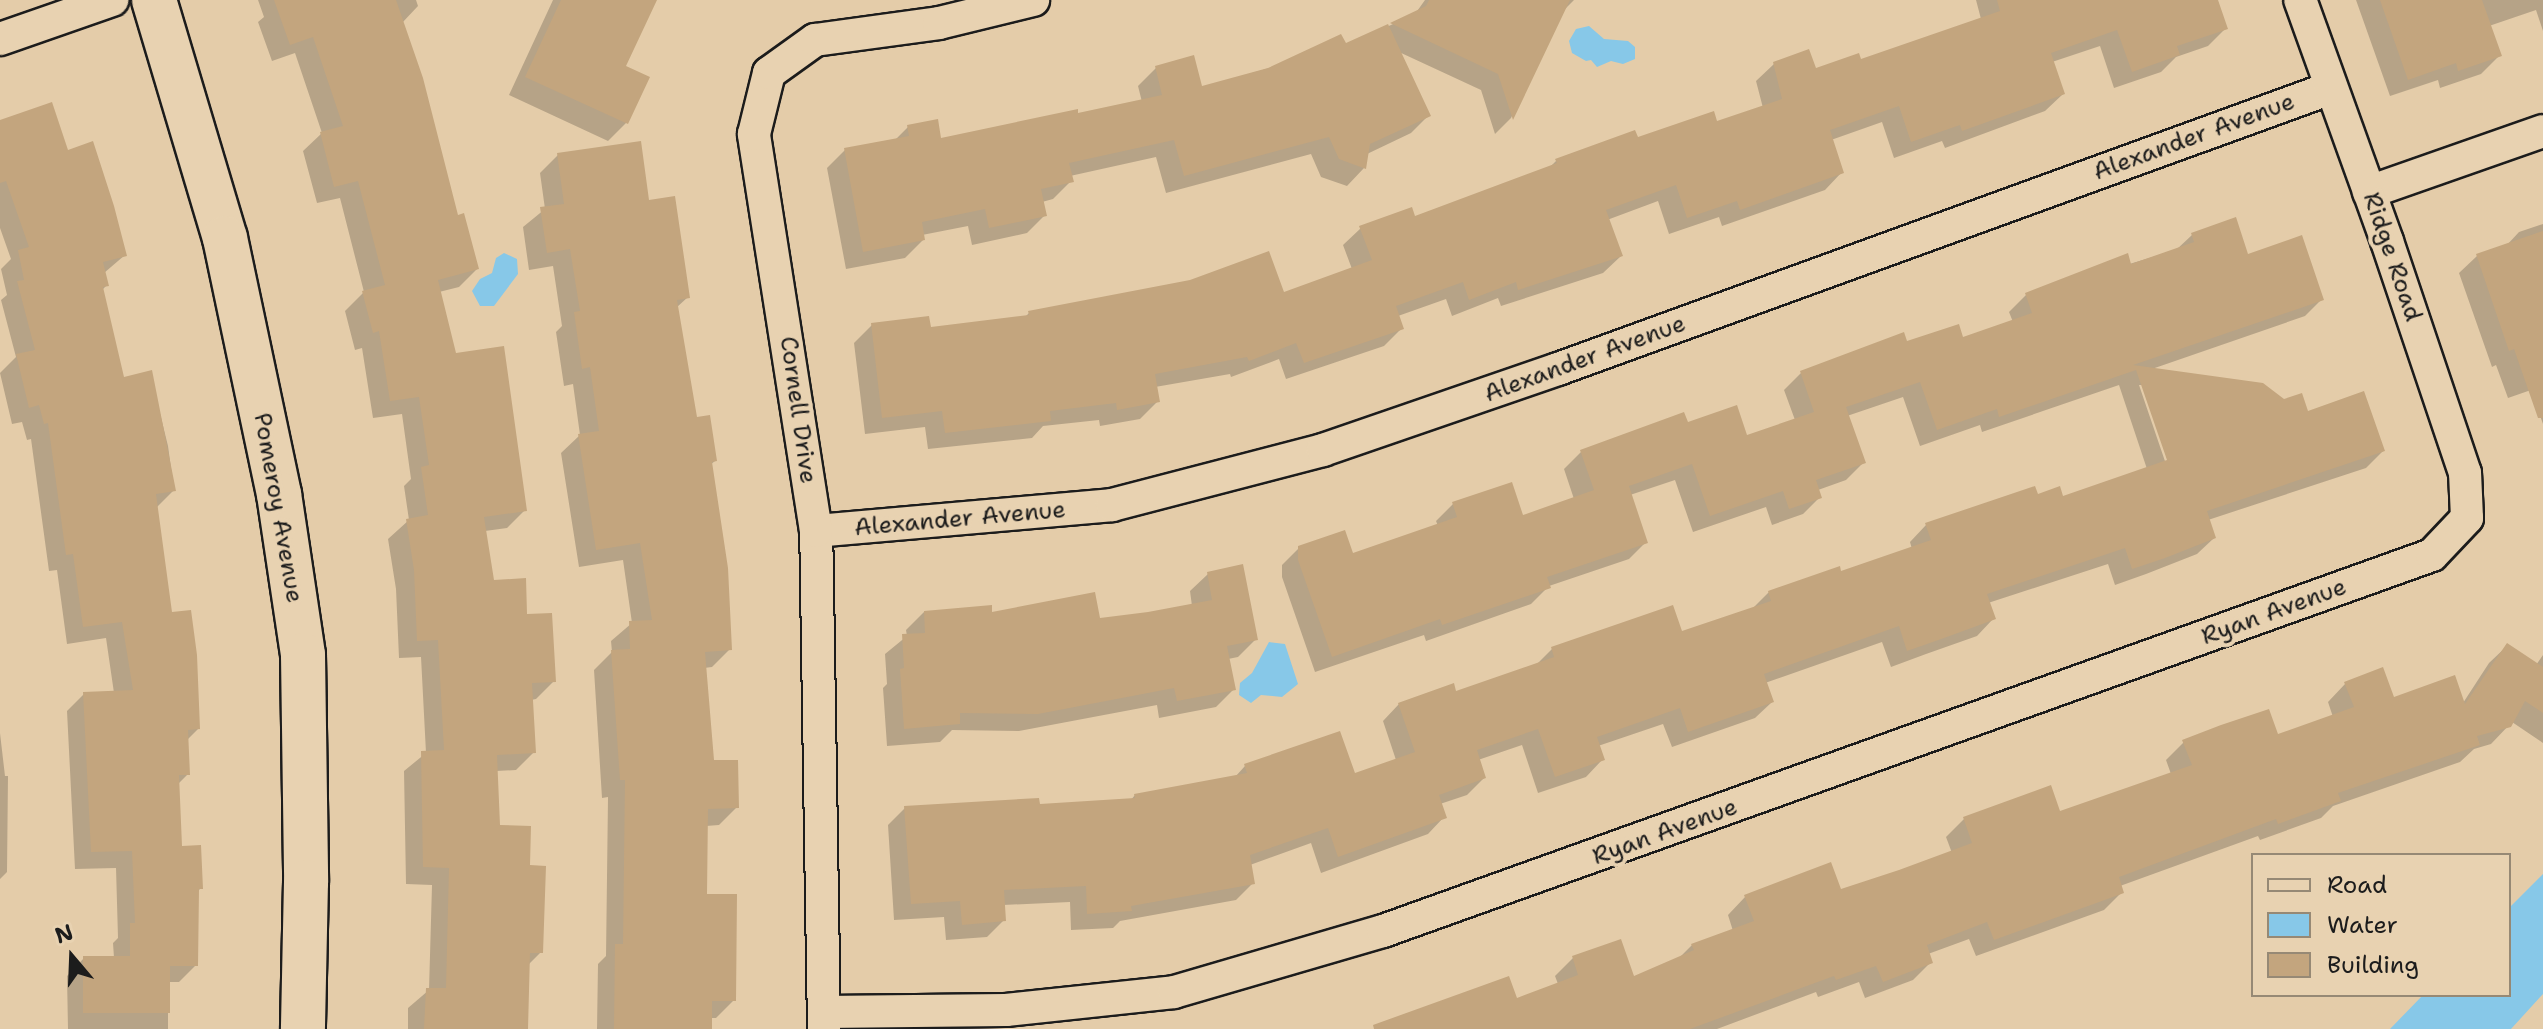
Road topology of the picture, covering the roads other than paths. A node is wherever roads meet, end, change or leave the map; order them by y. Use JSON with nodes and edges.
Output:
{"nodes":[{"id":1,"x":112,"y":0,"type":"edge"},
{"id":2,"x":154,"y":0,"type":"edge"},
{"id":3,"x":1033,"y":0,"type":"edge"},
{"id":4,"x":2300,"y":0,"type":"edge"},
{"id":5,"x":0,"y":39,"type":"edge"},
{"id":6,"x":2331,"y":88,"type":"junction"},
{"id":7,"x":2543,"y":131,"type":"edge"},
{"id":8,"x":2369,"y":192,"type":"junction"},
{"id":9,"x":2467,"y":518,"type":"joint"},
{"id":10,"x":816,"y":531,"type":"junction"},
{"id":11,"x":824,"y":1021,"type":"edge"},
{"id":12,"x":303,"y":1029,"type":"edge"}],
"edges":[{"from":1,"to":5,"type":"street"},
{"from":2,"to":12,"type":"street","name":"Pomeroy Avenue"},
{"from":3,"to":10,"type":"street","name":"Cornell Drive"},
{"from":4,"to":6,"type":"street","name":"Ridge Road"},
{"from":6,"to":8,"type":"street","name":"Ridge Road"},
{"from":6,"to":10,"type":"street","name":"Alexander Avenue"},
{"from":7,"to":8,"type":"street"},
{"from":8,"to":9,"type":"street","name":"Ridge Road"},
{"from":9,"to":11,"type":"street","name":"Ryan Avenue"},
{"from":10,"to":11,"type":"street","name":"Cornell Drive"}]}
